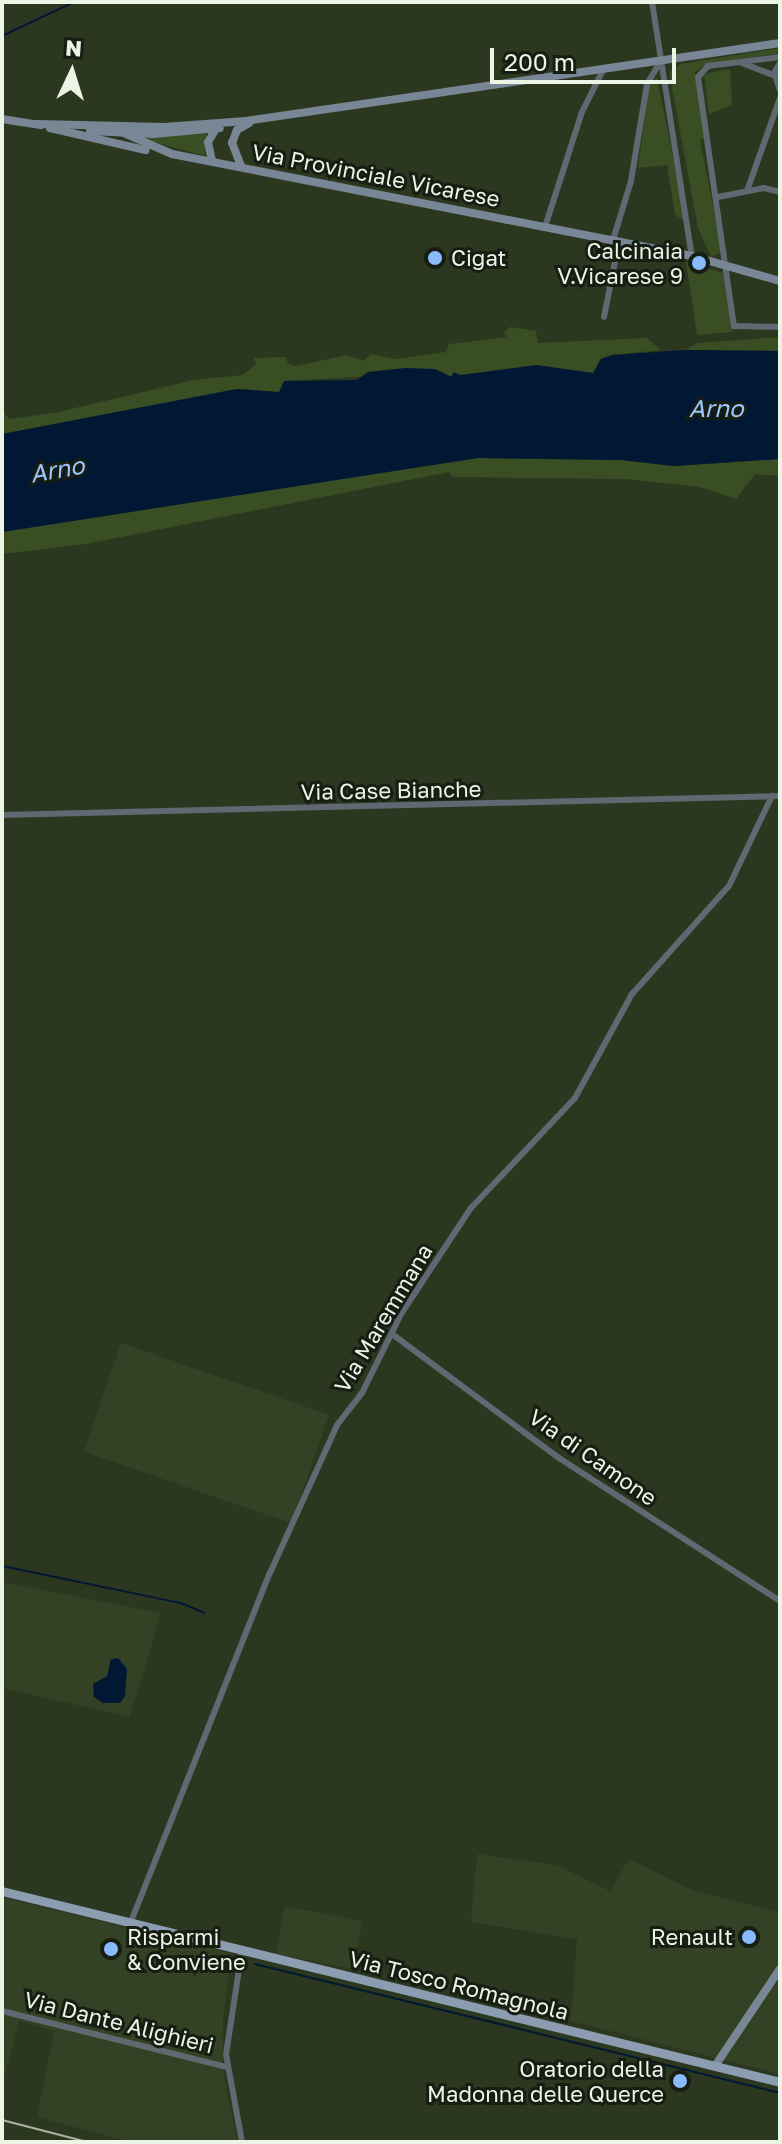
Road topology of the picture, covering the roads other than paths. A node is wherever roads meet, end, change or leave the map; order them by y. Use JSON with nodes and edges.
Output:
{"nodes":[{"id":1,"x":652,"y":2,"type":"edge"},
{"id":2,"x":780,"y":43,"type":"edge"},
{"id":3,"x":662,"y":59,"type":"junction"},
{"id":4,"x":780,"y":60,"type":"edge"},
{"id":5,"x":740,"y":62,"type":"junction"},
{"id":6,"x":604,"y":68,"type":"junction"},
{"id":7,"x":775,"y":75,"type":"junction"},
{"id":8,"x":780,"y":90,"type":"edge"},
{"id":9,"x":780,"y":98,"type":"edge"},
{"id":10,"x":265,"y":118,"type":"junction"},
{"id":11,"x":2,"y":119,"type":"edge"},
{"id":12,"x":246,"y":121,"type":"junction"},
{"id":13,"x":228,"y":122,"type":"junction"},
{"id":14,"x":37,"y":124,"type":"junction"},
{"id":15,"x":107,"y":127,"type":"junction"},
{"id":16,"x":215,"y":128,"type":"junction"},
{"id":17,"x":129,"y":134,"type":"junction"},
{"id":18,"x":172,"y":154,"type":"junction"},
{"id":19,"x":212,"y":161,"type":"junction"},
{"id":20,"x":242,"y":167,"type":"junction"},
{"id":21,"x":747,"y":191,"type":"junction"},
{"id":22,"x":780,"y":192,"type":"edge"},
{"id":23,"x":718,"y":197,"type":"junction"},
{"id":24,"x":545,"y":227,"type":"junction"},
{"id":25,"x":616,"y":241,"type":"junction"},
{"id":26,"x":692,"y":256,"type":"junction"},
{"id":27,"x":728,"y":265,"type":"junction"},
{"id":28,"x":780,"y":281,"type":"edge"},
{"id":29,"x":604,"y":317,"type":"dead end"},
{"id":30,"x":780,"y":327,"type":"edge"},
{"id":31,"x":776,"y":796,"type":"edge"},
{"id":32,"x":2,"y":815,"type":"edge"},
{"id":33,"x":392,"y":1334,"type":"junction"},
{"id":34,"x":780,"y":1601,"type":"edge"},
{"id":35,"x":2,"y":1891,"type":"edge"},
{"id":36,"x":130,"y":1924,"type":"junction"},
{"id":37,"x":242,"y":1950,"type":"junction"},
{"id":38,"x":780,"y":1969,"type":"edge"},
{"id":39,"x":2,"y":2011,"type":"edge"},
{"id":40,"x":715,"y":2066,"type":"junction"},
{"id":41,"x":227,"y":2067,"type":"junction"},
{"id":42,"x":780,"y":2082,"type":"edge"},
{"id":43,"x":242,"y":2142,"type":"edge"}],
"edges":[{"from":1,"to":3,"type":"street"},
{"from":2,"to":3,"type":"street","name":"Via Provinciale Vicarese"},
{"from":3,"to":6,"type":"street","name":"Via Provinciale Vicarese"},
{"from":3,"to":25,"type":"street"},
{"from":3,"to":26,"type":"street"},
{"from":4,"to":5,"type":"street"},
{"from":4,"to":7,"type":"street"},
{"from":5,"to":7,"type":"street"},
{"from":5,"to":23,"type":"street"},
{"from":6,"to":10,"type":"street","name":"Via Provinciale Vicarese"},
{"from":6,"to":24,"type":"street"},
{"from":7,"to":8,"type":"street"},
{"from":9,"to":21,"type":"street"},
{"from":10,"to":12,"type":"street","name":"Via Provinciale Vicarese"},
{"from":10,"to":20,"type":"street"},
{"from":11,"to":14,"type":"street","name":"Via Provinciale Vicarese"},
{"from":12,"to":13,"type":"street","name":"Via Provinciale Vicarese"},
{"from":12,"to":16,"type":"street","name":"Via Provinciale Vicarese"},
{"from":13,"to":15,"type":"street","name":"Via Provinciale Vicarese"},
{"from":13,"to":16,"type":"street"},
{"from":14,"to":15,"type":"street","name":"Via Provinciale Vicarese"},
{"from":14,"to":17,"type":"street","name":"Via Provinciale Vicarese"},
{"from":14,"to":18,"type":"street","name":"Via Provinciale Vicarese"},
{"from":15,"to":17,"type":"street","name":"Via Provinciale Vicarese"},
{"from":16,"to":17,"type":"street","name":"Via Provinciale Vicarese"},
{"from":16,"to":19,"type":"street"},
{"from":17,"to":18,"type":"street","name":"Via Provinciale Vicarese"},
{"from":18,"to":19,"type":"street","name":"Via Provinciale Vicarese"},
{"from":19,"to":20,"type":"street","name":"Via Provinciale Vicarese"},
{"from":20,"to":24,"type":"street","name":"Via Provinciale Vicarese"},
{"from":21,"to":22,"type":"street"},
{"from":21,"to":23,"type":"street"},
{"from":23,"to":27,"type":"street"},
{"from":24,"to":25,"type":"street","name":"Via Provinciale Vicarese"},
{"from":25,"to":26,"type":"street","name":"Via Provinciale Vicarese"},
{"from":25,"to":29,"type":"street"},
{"from":26,"to":27,"type":"street","name":"Via Provinciale Vicarese"},
{"from":27,"to":28,"type":"street","name":"Via Provinciale Vicarese"},
{"from":27,"to":30,"type":"street"},
{"from":31,"to":32,"type":"street","name":"Via Case Bianche"},
{"from":31,"to":33,"type":"street","name":"Via Maremmana"},
{"from":33,"to":34,"type":"street","name":"Via di Camone"},
{"from":33,"to":36,"type":"street","name":"Via Maremmana"},
{"from":35,"to":36,"type":"main road","name":"Via Tosco Romagnola"},
{"from":36,"to":37,"type":"main road","name":"Via Tosco Romagnola"},
{"from":37,"to":40,"type":"main road","name":"Via Tosco Romagnola"},
{"from":37,"to":41,"type":"street"},
{"from":38,"to":40,"type":"street"},
{"from":39,"to":41,"type":"street","name":"Via Dante Alighieri"},
{"from":40,"to":42,"type":"main road","name":"Via Tosco Romagnola"},
{"from":41,"to":43,"type":"street"}]}
